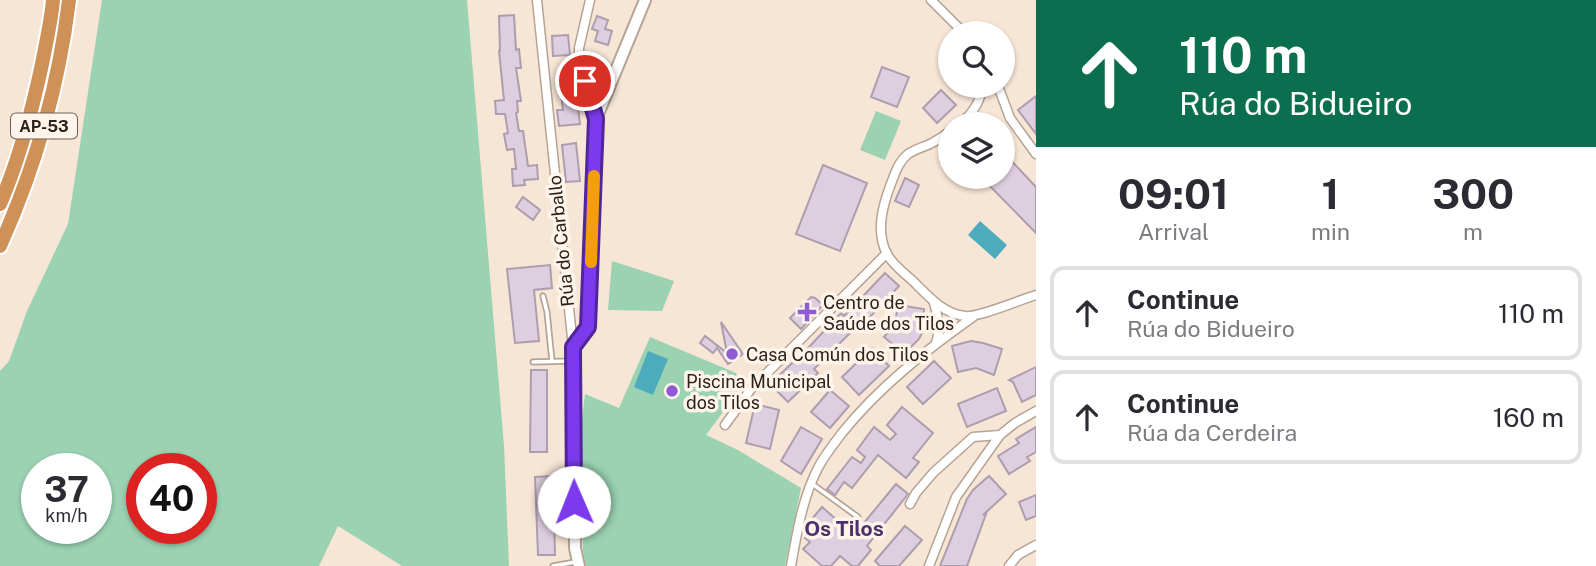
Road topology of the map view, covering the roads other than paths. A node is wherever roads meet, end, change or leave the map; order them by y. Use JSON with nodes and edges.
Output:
{"nodes":[{"id":1,"x":53,"y":0,"type":"edge"},
{"id":2,"x":69,"y":0,"type":"edge"},
{"id":3,"x":537,"y":0,"type":"edge"},
{"id":4,"x":590,"y":0,"type":"edge"},
{"id":5,"x":645,"y":0,"type":"edge"},
{"id":6,"x":931,"y":0,"type":"edge"},
{"id":7,"x":952,"y":21,"type":"edge"},
{"id":8,"x":1002,"y":98,"type":"edge"},
{"id":9,"x":596,"y":119,"type":"junction"},
{"id":10,"x":938,"y":139,"type":"edge"},
{"id":11,"x":1036,"y":154,"type":"edge"},
{"id":12,"x":0,"y":204,"type":"edge"},
{"id":13,"x":0,"y":246,"type":"edge"},
{"id":14,"x":887,"y":253,"type":"junction"},
{"id":15,"x":1036,"y":295,"type":"edge"},
{"id":16,"x":543,"y":296,"type":"dead end"},
{"id":17,"x":934,"y":303,"type":"junction"},
{"id":18,"x":973,"y":317,"type":"junction"},
{"id":19,"x":936,"y":343,"type":"junction"},
{"id":20,"x":573,"y":347,"type":"junction"},
{"id":21,"x":552,"y":361,"type":"junction"},
{"id":22,"x":573,"y":361,"type":"junction"},
{"id":23,"x":533,"y":362,"type":"dead end"},
{"id":24,"x":1036,"y":411,"type":"edge"},
{"id":25,"x":725,"y":425,"type":"dead end"},
{"id":26,"x":1000,"y":435,"type":"junction"},
{"id":27,"x":811,"y":483,"type":"junction"},
{"id":28,"x":911,"y":505,"type":"dead end"},
{"id":29,"x":858,"y":517,"type":"dead end"},
{"id":30,"x":1036,"y":545,"type":"edge"},
{"id":31,"x":578,"y":564,"type":"edge"},
{"id":32,"x":553,"y":566,"type":"edge"},
{"id":33,"x":791,"y":566,"type":"edge"},
{"id":34,"x":929,"y":566,"type":"edge"},
{"id":35,"x":1009,"y":566,"type":"edge"}],
"edges":[{"from":1,"to":12,"type":"highway","number":"AP-53"},
{"from":2,"to":13,"type":"highway","number":"AP-53"},
{"from":3,"to":20,"type":"street","name":"Rúa do Carballo"},
{"from":4,"to":9,"type":"street"},
{"from":5,"to":9,"type":"street"},
{"from":6,"to":7,"type":"street"},
{"from":8,"to":11,"type":"street"},
{"from":9,"to":20,"type":"street"},
{"from":10,"to":14,"type":"street"},
{"from":14,"to":17,"type":"street"},
{"from":14,"to":25,"type":"street"},
{"from":15,"to":18,"type":"street"},
{"from":16,"to":21,"type":"lane"},
{"from":17,"to":18,"type":"street"},
{"from":17,"to":19,"type":"street"},
{"from":18,"to":19,"type":"street"},
{"from":19,"to":27,"type":"street"},
{"from":20,"to":22,"type":"street","name":"Rúa do Carballo"},
{"from":21,"to":22,"type":"lane"},
{"from":21,"to":23,"type":"lane"},
{"from":22,"to":31,"type":"street","name":"Rúa do Carballo"},
{"from":24,"to":26,"type":"street"},
{"from":26,"to":28,"type":"street"},
{"from":26,"to":34,"type":"street"},
{"from":27,"to":29,"type":"lane"},
{"from":27,"to":33,"type":"street"},
{"from":30,"to":35,"type":"street"},
{"from":31,"to":32,"type":"lane"}]}
